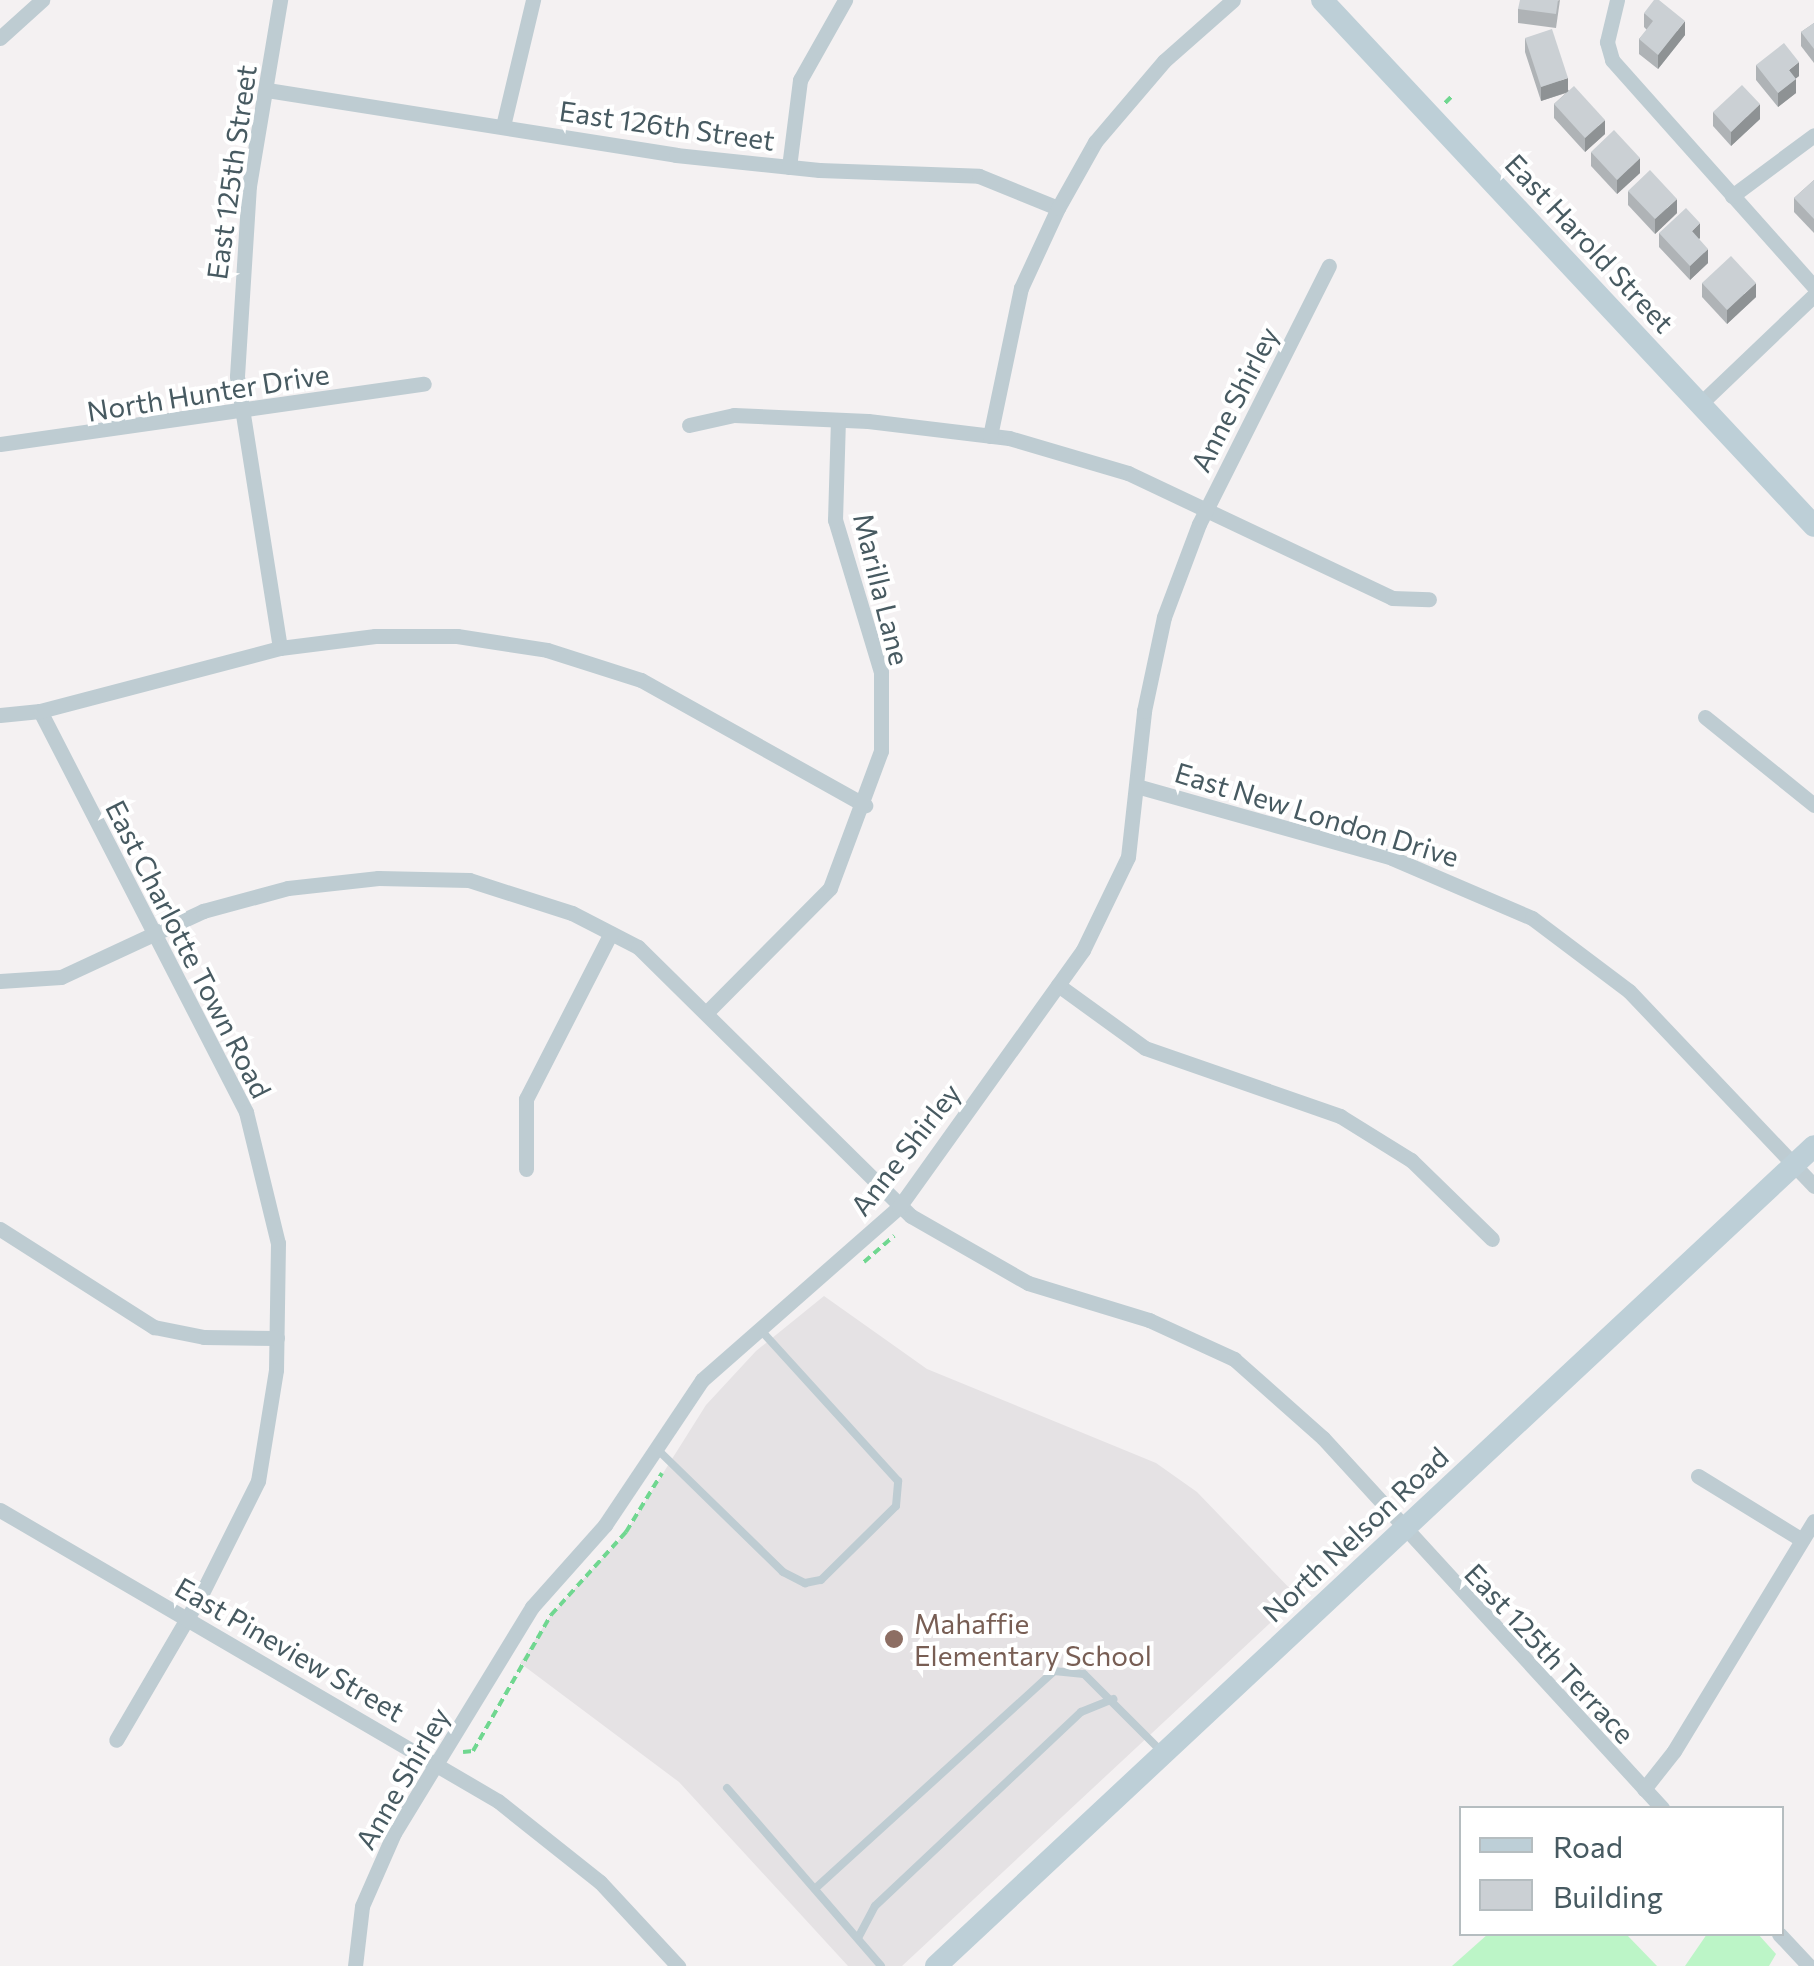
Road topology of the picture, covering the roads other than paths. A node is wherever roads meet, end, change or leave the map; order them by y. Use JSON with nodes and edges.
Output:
{"nodes":[{"id":1,"x":42,"y":0,"type":"edge"},
{"id":2,"x":280,"y":0,"type":"edge"},
{"id":3,"x":533,"y":0,"type":"edge"},
{"id":4,"x":845,"y":0,"type":"edge"},
{"id":5,"x":1233,"y":0,"type":"edge"},
{"id":6,"x":1322,"y":0,"type":"edge"},
{"id":7,"x":1616,"y":0,"type":"edge"},
{"id":8,"x":0,"y":38,"type":"edge"},
{"id":9,"x":267,"y":90,"type":"junction"},
{"id":10,"x":503,"y":126,"type":"junction"},
{"id":11,"x":1814,"y":134,"type":"edge"},
{"id":12,"x":790,"y":167,"type":"junction"},
{"id":13,"x":1732,"y":196,"type":"junction"},
{"id":14,"x":1058,"y":208,"type":"junction"},
{"id":15,"x":1329,"y":266,"type":"dead end"},
{"id":16,"x":1814,"y":287,"type":"edge"},
{"id":17,"x":1814,"y":295,"type":"edge"},
{"id":18,"x":424,"y":384,"type":"dead end"},
{"id":19,"x":1700,"y":404,"type":"junction"},
{"id":20,"x":245,"y":414,"type":"junction"},
{"id":21,"x":838,"y":420,"type":"junction"},
{"id":22,"x":689,"y":424,"type":"dead end"},
{"id":23,"x":990,"y":436,"type":"junction"},
{"id":24,"x":0,"y":444,"type":"edge"},
{"id":25,"x":1206,"y":509,"type":"junction"},
{"id":26,"x":1814,"y":526,"type":"edge"},
{"id":27,"x":1430,"y":599,"type":"dead end"},
{"id":28,"x":280,"y":648,"type":"junction"},
{"id":29,"x":40,"y":710,"type":"junction"},
{"id":30,"x":0,"y":715,"type":"edge"},
{"id":31,"x":1705,"y":718,"type":"dead end"},
{"id":32,"x":1140,"y":788,"type":"junction"},
{"id":33,"x":865,"y":805,"type":"junction"},
{"id":34,"x":1814,"y":805,"type":"edge"},
{"id":35,"x":611,"y":933,"type":"junction"},
{"id":36,"x":156,"y":934,"type":"junction"},
{"id":37,"x":0,"y":981,"type":"edge"},
{"id":38,"x":1058,"y":985,"type":"junction"},
{"id":39,"x":708,"y":1012,"type":"junction"},
{"id":40,"x":1814,"y":1146,"type":"edge"},
{"id":41,"x":1795,"y":1164,"type":"junction"},
{"id":42,"x":526,"y":1170,"type":"dead end"},
{"id":43,"x":1814,"y":1186,"type":"edge"},
{"id":44,"x":905,"y":1211,"type":"junction"},
{"id":45,"x":0,"y":1230,"type":"edge"},
{"id":46,"x":1492,"y":1239,"type":"dead end"},
{"id":47,"x":760,"y":1328,"type":"junction"},
{"id":48,"x":277,"y":1338,"type":"junction"},
{"id":49,"x":664,"y":1454,"type":"junction"},
{"id":50,"x":1698,"y":1476,"type":"dead end"},
{"id":51,"x":0,"y":1510,"type":"edge"},
{"id":52,"x":1814,"y":1521,"type":"edge"},
{"id":53,"x":1403,"y":1531,"type":"junction"},
{"id":54,"x":1802,"y":1540,"type":"junction"},
{"id":55,"x":188,"y":1619,"type":"junction"},
{"id":56,"x":1113,"y":1699,"type":"junction"},
{"id":57,"x":116,"y":1740,"type":"dead end"},
{"id":58,"x":1164,"y":1754,"type":"junction"},
{"id":59,"x":438,"y":1764,"type":"junction"},
{"id":60,"x":727,"y":1788,"type":"dead end"},
{"id":61,"x":1644,"y":1789,"type":"junction"},
{"id":62,"x":1660,"y":1806,"type":"edge"},
{"id":63,"x":818,"y":1886,"type":"junction"},
{"id":64,"x":1780,"y":1936,"type":"edge"},
{"id":65,"x":858,"y":1938,"type":"junction"},
{"id":66,"x":355,"y":1966,"type":"edge"},
{"id":67,"x":678,"y":1966,"type":"edge"},
{"id":68,"x":882,"y":1966,"type":"edge"},
{"id":69,"x":936,"y":1966,"type":"edge"},
{"id":70,"x":1809,"y":1966,"type":"edge"}],
"edges":[{"from":1,"to":8,"type":"street"},
{"from":2,"to":9,"type":"street","name":"East 125th Street"},
{"from":3,"to":10,"type":"street"},
{"from":4,"to":12,"type":"street"},
{"from":5,"to":14,"type":"street"},
{"from":6,"to":19,"type":"street","name":"East Harold Street"},
{"from":7,"to":13,"type":"street"},
{"from":9,"to":10,"type":"street","name":"East 126th Street"},
{"from":9,"to":20,"type":"street","name":"East 125th Street"},
{"from":10,"to":12,"type":"street","name":"East 126th Street"},
{"from":11,"to":13,"type":"street"},
{"from":12,"to":14,"type":"street","name":"East 126th Street"},
{"from":13,"to":16,"type":"street"},
{"from":14,"to":23,"type":"street"},
{"from":15,"to":25,"type":"street","name":"Anne Shirley"},
{"from":17,"to":19,"type":"street"},
{"from":18,"to":20,"type":"street","name":"North Hunter Drive"},
{"from":19,"to":26,"type":"street","name":"East Harold Street"},
{"from":20,"to":24,"type":"street","name":"North Hunter Drive"},
{"from":20,"to":28,"type":"street","name":"East 125th Street"},
{"from":21,"to":22,"type":"street"},
{"from":21,"to":23,"type":"street"},
{"from":21,"to":33,"type":"street","name":"Marilla Lane"},
{"from":23,"to":25,"type":"street"},
{"from":25,"to":27,"type":"street"},
{"from":25,"to":32,"type":"street","name":"Anne Shirley"},
{"from":28,"to":29,"type":"street"},
{"from":28,"to":33,"type":"street"},
{"from":29,"to":30,"type":"street"},
{"from":29,"to":36,"type":"street","name":"East Charlotte Town Road"},
{"from":31,"to":34,"type":"street"},
{"from":32,"to":38,"type":"street","name":"Anne Shirley"},
{"from":32,"to":41,"type":"street","name":"East New London Drive"},
{"from":33,"to":39,"type":"street","name":"Marilla Lane"},
{"from":35,"to":36,"type":"street","name":"East 125th Terrace"},
{"from":35,"to":39,"type":"street","name":"East 125th Terrace"},
{"from":35,"to":42,"type":"street"},
{"from":36,"to":37,"type":"street","name":"East 125th Terrace"},
{"from":36,"to":48,"type":"street","name":"East Charlotte Town Road"},
{"from":38,"to":44,"type":"street","name":"Anne Shirley"},
{"from":38,"to":46,"type":"street"},
{"from":39,"to":44,"type":"street","name":"East 125th Terrace"},
{"from":40,"to":41,"type":"street","name":"North Nelson Road"},
{"from":41,"to":43,"type":"street","name":"East New London Drive"},
{"from":41,"to":53,"type":"street","name":"North Nelson Road"},
{"from":44,"to":47,"type":"street","name":"Anne Shirley"},
{"from":44,"to":53,"type":"street","name":"East 125th Terrace"},
{"from":45,"to":48,"type":"street"},
{"from":47,"to":49,"type":"street","name":"Anne Shirley"},
{"from":47,"to":49,"type":"lane"},
{"from":48,"to":55,"type":"street","name":"East Charlotte Town Road"},
{"from":49,"to":59,"type":"street","name":"Anne Shirley"},
{"from":50,"to":54,"type":"street"},
{"from":51,"to":55,"type":"street","name":"East Pineview Street"},
{"from":52,"to":54,"type":"street"},
{"from":53,"to":58,"type":"street","name":"North Nelson Road"},
{"from":53,"to":61,"type":"street","name":"East 125th Terrace"},
{"from":54,"to":61,"type":"street"},
{"from":55,"to":57,"type":"street","name":"East Charlotte Town Road"},
{"from":55,"to":59,"type":"street","name":"East Pineview Street"},
{"from":56,"to":58,"type":"lane"},
{"from":56,"to":63,"type":"lane"},
{"from":56,"to":65,"type":"lane"},
{"from":58,"to":69,"type":"street","name":"North Nelson Road"},
{"from":59,"to":66,"type":"street","name":"Anne Shirley"},
{"from":59,"to":67,"type":"street","name":"East Pineview Street"},
{"from":60,"to":63,"type":"lane"},
{"from":61,"to":62,"type":"street","name":"East 125th Terrace"},
{"from":63,"to":65,"type":"lane"},
{"from":64,"to":70,"type":"street"},
{"from":65,"to":68,"type":"lane"}]}
